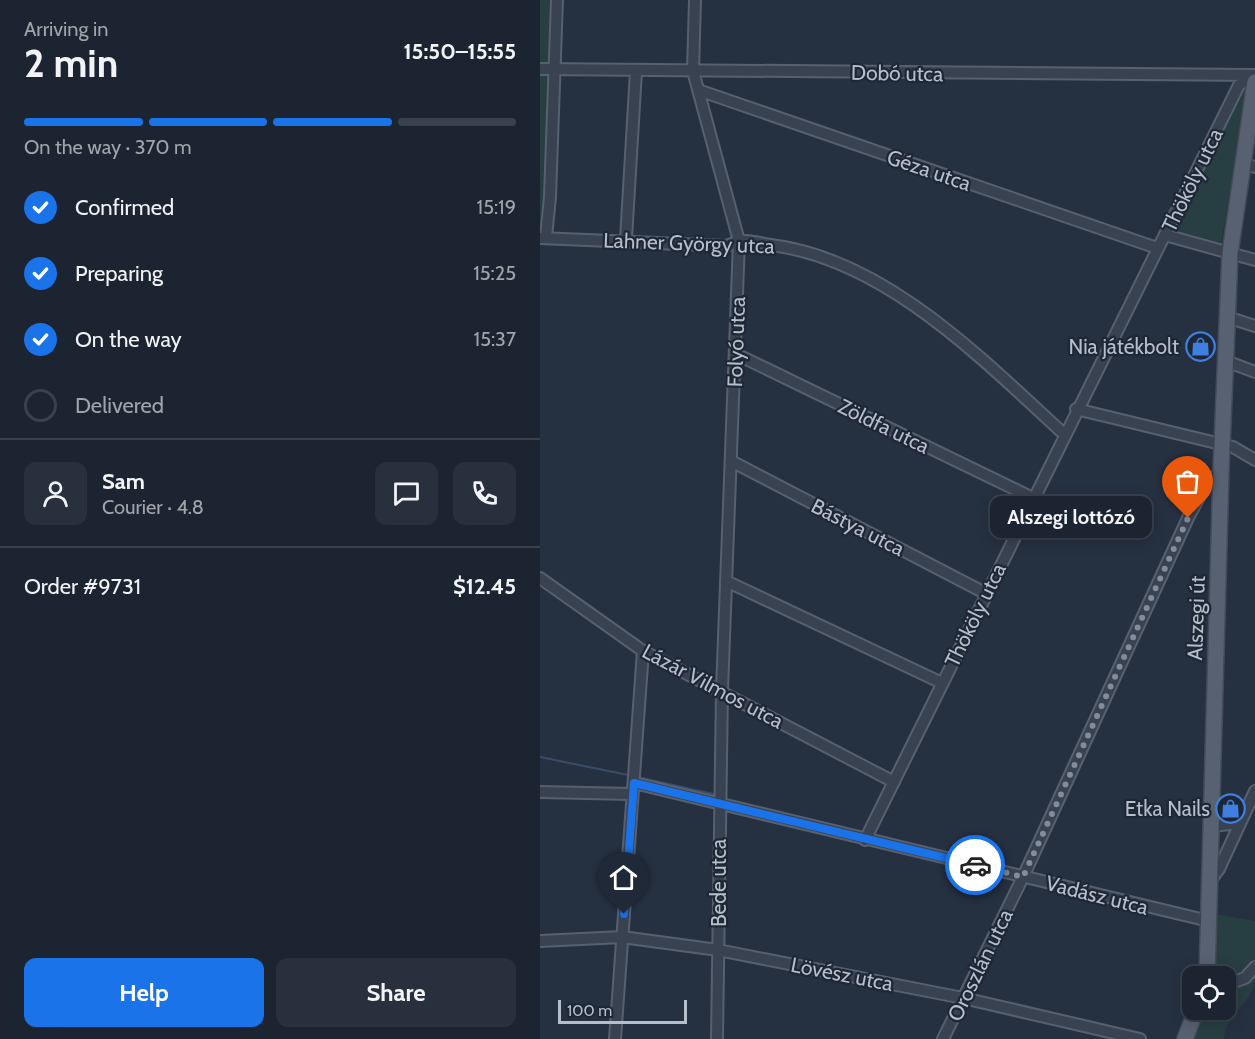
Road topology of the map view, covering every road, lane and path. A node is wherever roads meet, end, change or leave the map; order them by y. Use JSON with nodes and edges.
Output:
{"nodes":[{"id":1,"x":556,"y":0,"type":"edge"},
{"id":2,"x":696,"y":0,"type":"edge"},
{"id":3,"x":555,"y":68,"type":"junction"},
{"id":4,"x":540,"y":69,"type":"edge"},
{"id":5,"x":636,"y":71,"type":"junction"},
{"id":6,"x":693,"y":71,"type":"junction"},
{"id":7,"x":1255,"y":76,"type":"edge"},
{"id":8,"x":1255,"y":82,"type":"edge"},
{"id":9,"x":700,"y":91,"type":"junction"},
{"id":10,"x":1249,"y":165,"type":"edge"},
{"id":11,"x":1165,"y":235,"type":"junction"},
{"id":12,"x":543,"y":237,"type":"edge"},
{"id":13,"x":627,"y":240,"type":"junction"},
{"id":14,"x":739,"y":241,"type":"junction"},
{"id":15,"x":1157,"y":248,"type":"junction"},
{"id":16,"x":1230,"y":253,"type":"junction"},
{"id":17,"x":1255,"y":260,"type":"edge"},
{"id":18,"x":1227,"y":317,"type":"junction"},
{"id":19,"x":1255,"y":326,"type":"edge"},
{"id":20,"x":736,"y":354,"type":"junction"},
{"id":21,"x":1226,"y":361,"type":"junction"},
{"id":22,"x":1255,"y":372,"type":"edge"},
{"id":23,"x":1076,"y":409,"type":"junction"},
{"id":24,"x":1064,"y":434,"type":"junction"},
{"id":25,"x":1222,"y":445,"type":"junction"},
{"id":26,"x":1255,"y":460,"type":"edge"},
{"id":27,"x":731,"y":461,"type":"junction"},
{"id":28,"x":1221,"y":470,"type":"junction"},
{"id":29,"x":1033,"y":498,"type":"junction"},
{"id":30,"x":540,"y":578,"type":"edge"},
{"id":31,"x":726,"y":581,"type":"junction"},
{"id":32,"x":985,"y":593,"type":"junction"},
{"id":33,"x":644,"y":651,"type":"junction"},
{"id":34,"x":942,"y":683,"type":"junction"},
{"id":35,"x":722,"y":690,"type":"junction"},
{"id":36,"x":894,"y":782,"type":"junction"},
{"id":37,"x":634,"y":783,"type":"junction"},
{"id":38,"x":1255,"y":790,"type":"edge"},
{"id":39,"x":540,"y":792,"type":"edge"},
{"id":40,"x":632,"y":794,"type":"junction"},
{"id":41,"x":719,"y":804,"type":"junction"},
{"id":42,"x":1240,"y":823,"type":"junction"},
{"id":43,"x":1211,"y":826,"type":"junction"},
{"id":44,"x":865,"y":840,"type":"junction"},
{"id":45,"x":1023,"y":877,"type":"junction"},
{"id":46,"x":1210,"y":881,"type":"junction"},
{"id":47,"x":1209,"y":921,"type":"junction"},
{"id":48,"x":622,"y":937,"type":"junction"},
{"id":49,"x":540,"y":941,"type":"edge"},
{"id":50,"x":718,"y":950,"type":"junction"},
{"id":51,"x":1207,"y":966,"type":"edge"},
{"id":52,"x":1255,"y":967,"type":"edge"},
{"id":53,"x":1236,"y":982,"type":"edge"},
{"id":54,"x":963,"y":998,"type":"junction"},
{"id":55,"x":1192,"y":1020,"type":"edge"},
{"id":56,"x":615,"y":1039,"type":"edge"},
{"id":57,"x":717,"y":1039,"type":"edge"},
{"id":58,"x":943,"y":1039,"type":"edge"},
{"id":59,"x":1140,"y":1039,"type":"edge"},
{"id":60,"x":1185,"y":1039,"type":"edge"}],
"edges":[{"from":1,"to":3,"type":"street"},
{"from":2,"to":6,"type":"street","name":"Folyó utca"},
{"from":3,"to":4,"type":"street","name":"Dobó utca"},
{"from":3,"to":5,"type":"street","name":"Dobó utca"},
{"from":3,"to":12,"type":"street"},
{"from":5,"to":6,"type":"street","name":"Dobó utca"},
{"from":5,"to":13,"type":"street"},
{"from":6,"to":7,"type":"street","name":"Dobó utca"},
{"from":6,"to":9,"type":"street","name":"Folyó utca"},
{"from":7,"to":11,"type":"street","name":"Thököly utca"},
{"from":8,"to":10,"type":"main road","name":"Alszegi út"},
{"from":9,"to":14,"type":"street","name":"Folyó utca"},
{"from":9,"to":15,"type":"street","name":"Géza utca"},
{"from":10,"to":16,"type":"main road","name":"Alszegi út"},
{"from":11,"to":15,"type":"street","name":"Thököly utca"},
{"from":11,"to":16,"type":"street"},
{"from":12,"to":13,"type":"street","name":"Lahner György utca"},
{"from":13,"to":14,"type":"street","name":"Lahner György utca"},
{"from":14,"to":20,"type":"street","name":"Folyó utca"},
{"from":14,"to":24,"type":"street","name":"Lahner György utca"},
{"from":15,"to":23,"type":"street","name":"Thököly utca"},
{"from":16,"to":17,"type":"street"},
{"from":16,"to":18,"type":"main road","name":"Alszegi út"},
{"from":18,"to":19,"type":"street"},
{"from":18,"to":21,"type":"main road","name":"Alszegi út"},
{"from":20,"to":27,"type":"street","name":"Folyó utca"},
{"from":20,"to":29,"type":"street","name":"Zöldfa utca"},
{"from":21,"to":22,"type":"street"},
{"from":21,"to":25,"type":"main road","name":"Alszegi út"},
{"from":23,"to":24,"type":"street","name":"Thököly utca"},
{"from":23,"to":25,"type":"street"},
{"from":24,"to":29,"type":"street","name":"Thököly utca"},
{"from":25,"to":26,"type":"street"},
{"from":25,"to":28,"type":"main road","name":"Alszegi út"},
{"from":27,"to":31,"type":"street","name":"Folyó utca"},
{"from":27,"to":32,"type":"street","name":"Bástya utca"},
{"from":28,"to":43,"type":"main road","name":"Alszegi út"},
{"from":28,"to":45,"type":"street","name":"Oroszlán utca"},
{"from":29,"to":32,"type":"street","name":"Thököly utca"},
{"from":30,"to":33,"type":"street","name":"Lázár Vilmos utca"},
{"from":31,"to":34,"type":"street"},
{"from":31,"to":35,"type":"street","name":"Folyó utca"},
{"from":32,"to":34,"type":"street","name":"Thököly utca"},
{"from":33,"to":35,"type":"street","name":"Lázár Vilmos utca"},
{"from":33,"to":37,"type":"street"},
{"from":34,"to":36,"type":"street","name":"Thököly utca"},
{"from":35,"to":36,"type":"street","name":"Lázár Vilmos utca"},
{"from":35,"to":41,"type":"street","name":"Bede utca"},
{"from":36,"to":44,"type":"street","name":"Thököly utca"},
{"from":37,"to":40,"type":"street"},
{"from":37,"to":41,"type":"street","name":"Vadász utca"},
{"from":38,"to":42,"type":"street"},
{"from":39,"to":40,"type":"street"},
{"from":40,"to":48,"type":"street"},
{"from":41,"to":44,"type":"street","name":"Vadász utca"},
{"from":41,"to":50,"type":"street","name":"Bede utca"},
{"from":42,"to":43,"type":"street"},
{"from":42,"to":46,"type":"street"},
{"from":43,"to":46,"type":"main road","name":"Alszegi út"},
{"from":44,"to":45,"type":"street","name":"Vadász utca"},
{"from":45,"to":47,"type":"street","name":"Vadász utca"},
{"from":45,"to":54,"type":"street","name":"Oroszlán utca"},
{"from":46,"to":47,"type":"main road","name":"Alszegi út"},
{"from":47,"to":51,"type":"main road","name":"Alszegi út"},
{"from":48,"to":49,"type":"street","name":"Lövész utca"},
{"from":48,"to":50,"type":"street","name":"Lövész utca"},
{"from":48,"to":56,"type":"street"},
{"from":50,"to":54,"type":"street","name":"Lövész utca"},
{"from":50,"to":57,"type":"street","name":"Bede utca"},
{"from":52,"to":53,"type":"street"},
{"from":54,"to":58,"type":"street","name":"Oroszlán utca"},
{"from":54,"to":59,"type":"street","name":"Lövész utca"},
{"from":55,"to":60,"type":"main road"}]}
